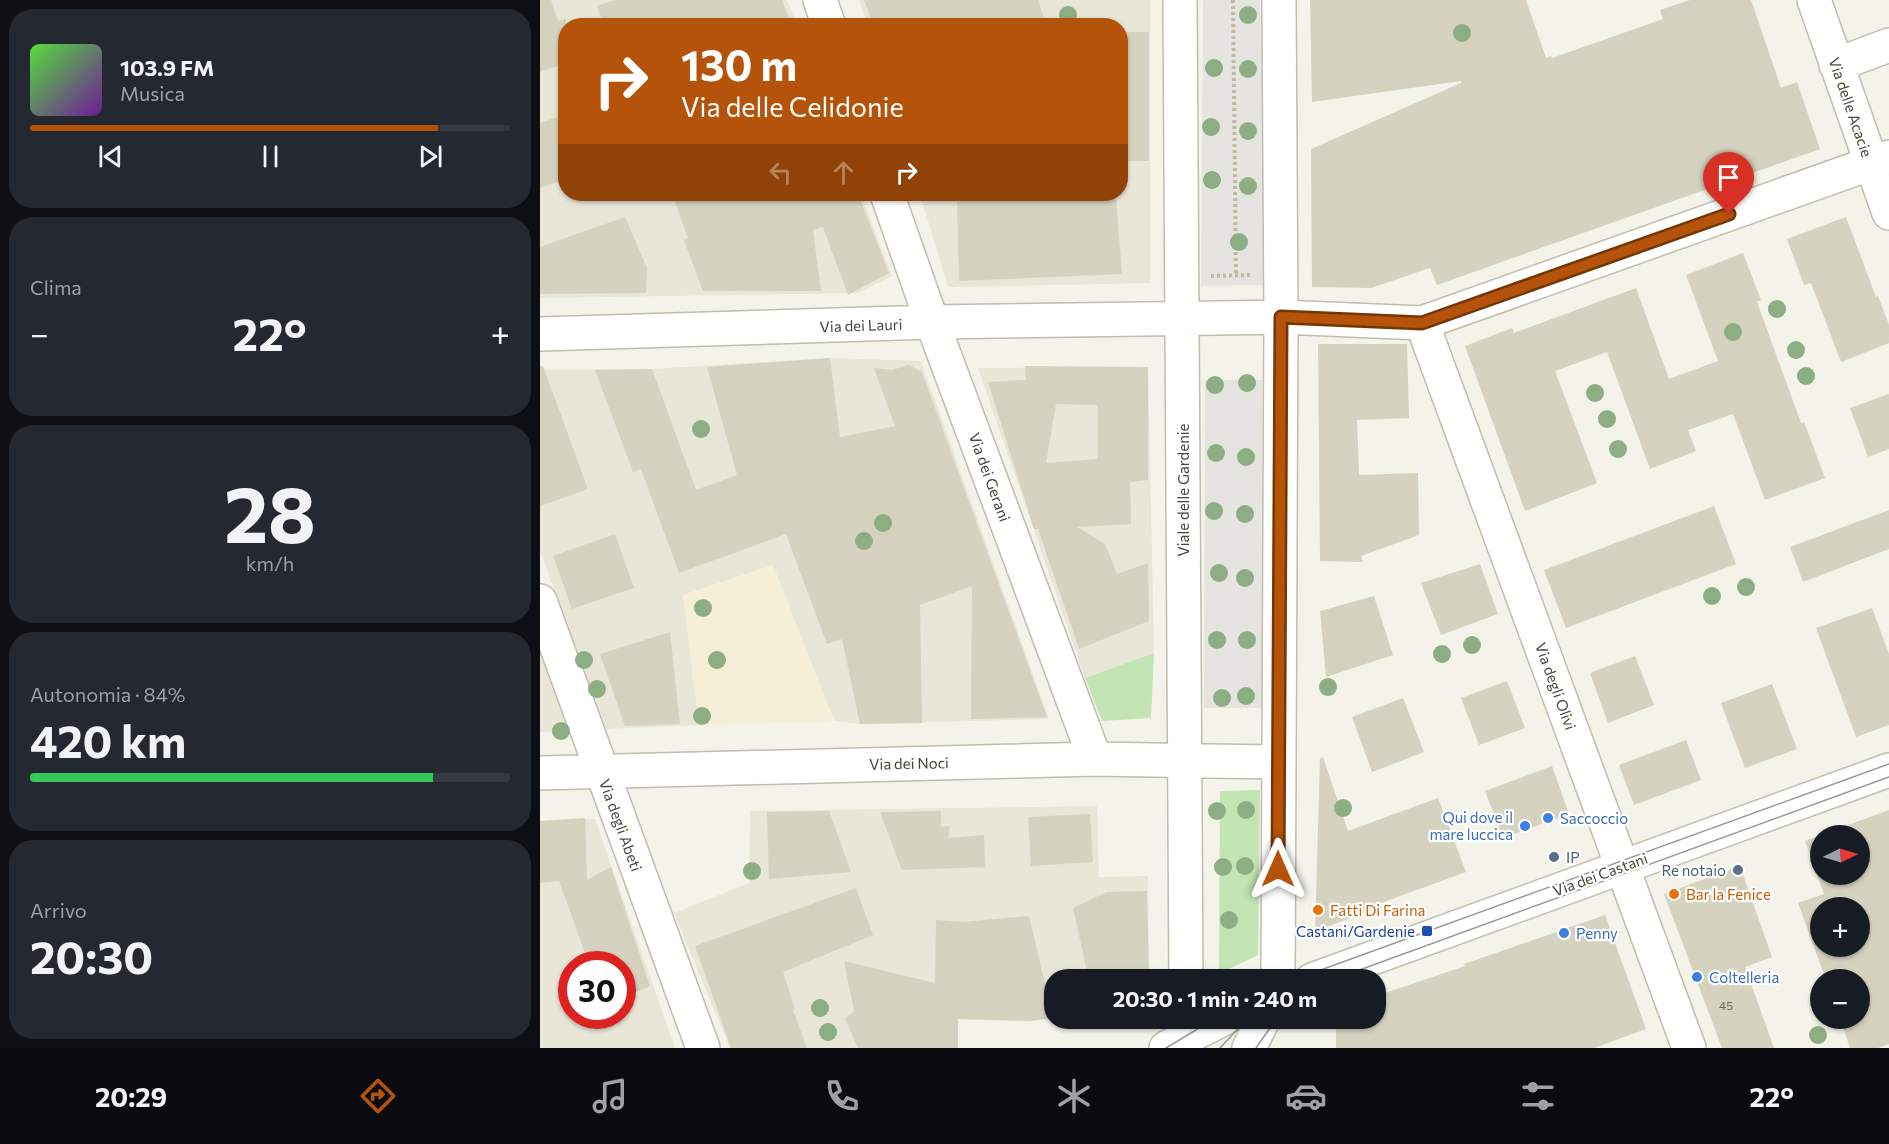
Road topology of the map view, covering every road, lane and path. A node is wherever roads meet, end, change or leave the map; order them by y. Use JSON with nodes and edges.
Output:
{"nodes":[{"id":1,"x":820,"y":0,"type":"edge"},
{"id":2,"x":1180,"y":0,"type":"edge"},
{"id":3,"x":1233,"y":0,"type":"edge"},
{"id":4,"x":1279,"y":0,"type":"edge"},
{"id":5,"x":1814,"y":0,"type":"edge"},
{"id":6,"x":826,"y":18,"type":"edge"},
{"id":7,"x":1889,"y":45,"type":"edge"},
{"id":8,"x":1836,"y":65,"type":"junction"},
{"id":9,"x":1880,"y":161,"type":"edge"},
{"id":10,"x":889,"y":201,"type":"edge"},
{"id":11,"x":1889,"y":213,"type":"edge"},
{"id":12,"x":1256,"y":275,"type":"dead end"},
{"id":13,"x":1202,"y":276,"type":"dead end"},
{"id":14,"x":1236,"y":276,"type":"junction"},
{"id":15,"x":1281,"y":317,"type":"junction"},
{"id":16,"x":1182,"y":319,"type":"junction"},
{"id":17,"x":932,"y":322,"type":"junction"},
{"id":18,"x":1422,"y":323,"type":"junction"},
{"id":19,"x":540,"y":334,"type":"edge"},
{"id":20,"x":540,"y":601,"type":"edge"},
{"id":21,"x":1095,"y":759,"type":"junction"},
{"id":22,"x":1185,"y":759,"type":"junction"},
{"id":23,"x":1278,"y":762,"type":"junction"},
{"id":24,"x":601,"y":770,"type":"junction"},
{"id":25,"x":1889,"y":770,"type":"edge"},
{"id":26,"x":540,"y":773,"type":"edge"},
{"id":27,"x":1622,"y":866,"type":"junction"},
{"id":28,"x":1186,"y":969,"type":"edge"},
{"id":29,"x":1278,"y":969,"type":"edge"},
{"id":30,"x":1342,"y":969,"type":"edge"},
{"id":31,"x":1196,"y":1029,"type":"edge"},
{"id":32,"x":1238,"y":1029,"type":"edge"},
{"id":33,"x":1258,"y":1029,"type":"edge"},
{"id":34,"x":1275,"y":1029,"type":"edge"},
{"id":35,"x":1180,"y":1035,"type":"edge"},
{"id":36,"x":703,"y":1048,"type":"edge"},
{"id":37,"x":1220,"y":1048,"type":"edge"},
{"id":38,"x":1249,"y":1048,"type":"edge"},
{"id":39,"x":1274,"y":1048,"type":"edge"},
{"id":40,"x":1689,"y":1048,"type":"edge"}],
"edges":[{"from":1,"to":6,"type":"street"},
{"from":2,"to":16,"type":"street","name":"Viale delle Gardenie"},
{"from":3,"to":14,"type":"path"},
{"from":4,"to":15,"type":"street"},
{"from":5,"to":8,"type":"street","name":"Via delle Acacie"},
{"from":7,"to":8,"type":"street"},
{"from":8,"to":9,"type":"street","name":"Via delle Acacie"},
{"from":9,"to":11,"type":"street","name":"Via delle Acacie"},
{"from":9,"to":18,"type":"street"},
{"from":10,"to":17,"type":"street","name":"Via dei Gerani"},
{"from":12,"to":14,"type":"path"},
{"from":13,"to":14,"type":"path"},
{"from":15,"to":16,"type":"street","name":"Via dei Lauri"},
{"from":15,"to":18,"type":"street","name":"Via dei Lauri"},
{"from":15,"to":23,"type":"street"},
{"from":16,"to":17,"type":"street","name":"Via dei Lauri"},
{"from":16,"to":22,"type":"street","name":"Viale delle Gardenie"},
{"from":17,"to":19,"type":"street","name":"Via dei Lauri"},
{"from":17,"to":21,"type":"street","name":"Via dei Gerani"},
{"from":18,"to":27,"type":"street","name":"Via degli Olivi"},
{"from":20,"to":24,"type":"street","name":"Via degli Abeti"},
{"from":21,"to":22,"type":"street","name":"Via dei Noci"},
{"from":21,"to":24,"type":"street","name":"Via dei Noci"},
{"from":22,"to":23,"type":"street","name":"Via dei Noci"},
{"from":22,"to":28,"type":"street","name":"Viale delle Gardenie"},
{"from":23,"to":29,"type":"street"},
{"from":24,"to":26,"type":"street","name":"Via dei Noci"},
{"from":24,"to":36,"type":"street","name":"Via degli Abeti"},
{"from":25,"to":27,"type":"street","name":"Via dei Castani"},
{"from":27,"to":30,"type":"street","name":"Via dei Castani"},
{"from":27,"to":40,"type":"street","name":"Via degli Olivi"},
{"from":31,"to":35,"type":"street"},
{"from":32,"to":37,"type":"street"},
{"from":33,"to":38,"type":"street"},
{"from":34,"to":39,"type":"street"}]}
